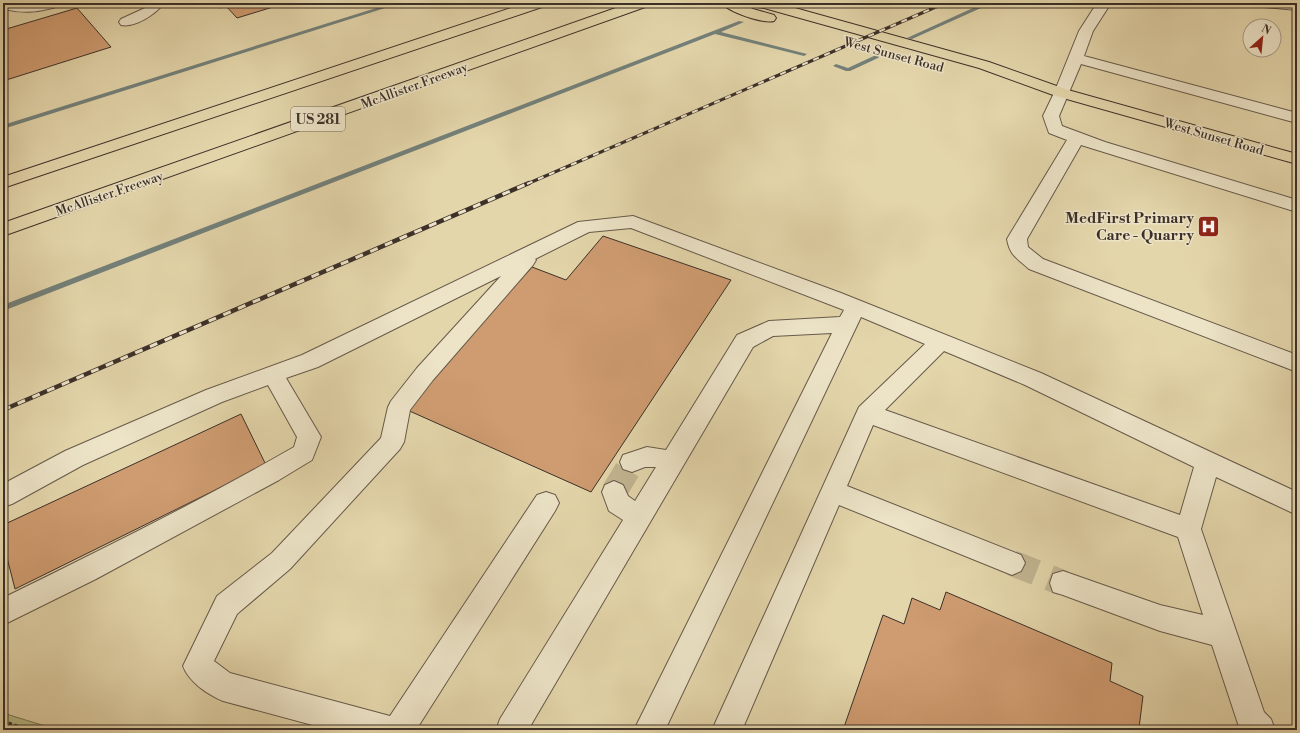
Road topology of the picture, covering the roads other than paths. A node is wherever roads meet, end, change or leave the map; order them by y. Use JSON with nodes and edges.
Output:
{"nodes":[{"id":1,"x":54,"y":3,"type":"edge"},
{"id":2,"x":157,"y":3,"type":"edge"},
{"id":3,"x":540,"y":3,"type":"edge"},
{"id":4,"x":728,"y":3,"type":"edge"},
{"id":5,"x":755,"y":3,"type":"edge"},
{"id":6,"x":1104,"y":3,"type":"edge"},
{"id":7,"x":1264,"y":3,"type":"edge"},
{"id":8,"x":638,"y":5,"type":"edge"},
{"id":9,"x":11,"y":6,"type":"edge"},
{"id":10,"x":1297,"y":6,"type":"edge"},
{"id":11,"x":3,"y":12,"type":"edge"},
{"id":12,"x":126,"y":22,"type":"dead end"},
{"id":13,"x":1076,"y":58,"type":"junction"},
{"id":14,"x":1062,"y":93,"type":"junction"},
{"id":15,"x":1297,"y":118,"type":"edge"},
{"id":16,"x":1077,"y":137,"type":"junction"},
{"id":17,"x":1297,"y":160,"type":"edge"},
{"id":18,"x":3,"y":183,"type":"edge"},
{"id":19,"x":1297,"y":206,"type":"edge"},
{"id":20,"x":3,"y":230,"type":"edge"},
{"id":21,"x":533,"y":251,"type":"junction"},
{"id":22,"x":851,"y":315,"type":"junction"},
{"id":23,"x":940,"y":341,"type":"junction"},
{"id":24,"x":1297,"y":364,"type":"edge"},
{"id":25,"x":273,"y":375,"type":"junction"},
{"id":26,"x":867,"y":414,"type":"junction"},
{"id":27,"x":632,"y":462,"type":"tunnel mouth"},
{"id":28,"x":671,"y":462,"type":"junction"},
{"id":29,"x":1208,"y":462,"type":"junction"},
{"id":30,"x":833,"y":491,"type":"junction"},
{"id":31,"x":614,"y":492,"type":"dead end"},
{"id":32,"x":3,"y":496,"type":"edge"},
{"id":33,"x":546,"y":503,"type":"dead end"},
{"id":34,"x":1297,"y":504,"type":"edge"},
{"id":35,"x":638,"y":516,"type":"junction"},
{"id":36,"x":1188,"y":529,"type":"junction"},
{"id":37,"x":1012,"y":563,"type":"tunnel mouth"},
{"id":38,"x":1063,"y":583,"type":"tunnel mouth"},
{"id":39,"x":3,"y":612,"type":"edge"},
{"id":40,"x":1222,"y":634,"type":"junction"},
{"id":41,"x":388,"y":730,"type":"edge"},
{"id":42,"x":399,"y":730,"type":"edge"},
{"id":43,"x":511,"y":730,"type":"edge"},
{"id":44,"x":649,"y":730,"type":"edge"},
{"id":45,"x":727,"y":730,"type":"edge"},
{"id":46,"x":1260,"y":730,"type":"edge"}],
"edges":[{"from":1,"to":9,"type":"lane"},
{"from":2,"to":12,"type":"lane"},
{"from":3,"to":18,"type":"main road","number":"US 281"},
{"from":4,"to":14,"type":"main road","name":"West Sunset Road"},
{"from":5,"to":14,"type":"main road","name":"West Sunset Road"},
{"from":6,"to":13,"type":"lane"},
{"from":7,"to":10,"type":"lane"},
{"from":8,"to":20,"type":"main road","name":"McAllister Freeway","number":"US 281"},
{"from":9,"to":11,"type":"lane"},
{"from":13,"to":14,"type":"lane"},
{"from":13,"to":15,"type":"lane"},
{"from":14,"to":16,"type":"lane"},
{"from":14,"to":17,"type":"main road","name":"West Sunset Road"},
{"from":16,"to":19,"type":"lane"},
{"from":16,"to":24,"type":"lane"},
{"from":21,"to":22,"type":"lane"},
{"from":21,"to":25,"type":"lane"},
{"from":21,"to":41,"type":"lane"},
{"from":22,"to":23,"type":"lane"},
{"from":22,"to":28,"type":"lane"},
{"from":22,"to":44,"type":"lane"},
{"from":23,"to":26,"type":"lane"},
{"from":23,"to":29,"type":"lane"},
{"from":25,"to":32,"type":"lane"},
{"from":25,"to":39,"type":"lane"},
{"from":26,"to":30,"type":"lane"},
{"from":26,"to":36,"type":"lane"},
{"from":27,"to":28,"type":"lane"},
{"from":28,"to":35,"type":"lane"},
{"from":29,"to":34,"type":"lane"},
{"from":29,"to":36,"type":"lane"},
{"from":30,"to":37,"type":"lane"},
{"from":30,"to":45,"type":"lane"},
{"from":31,"to":35,"type":"lane"},
{"from":33,"to":42,"type":"lane"},
{"from":35,"to":43,"type":"lane"},
{"from":36,"to":40,"type":"lane"},
{"from":38,"to":40,"type":"lane"},
{"from":40,"to":46,"type":"lane"}]}
